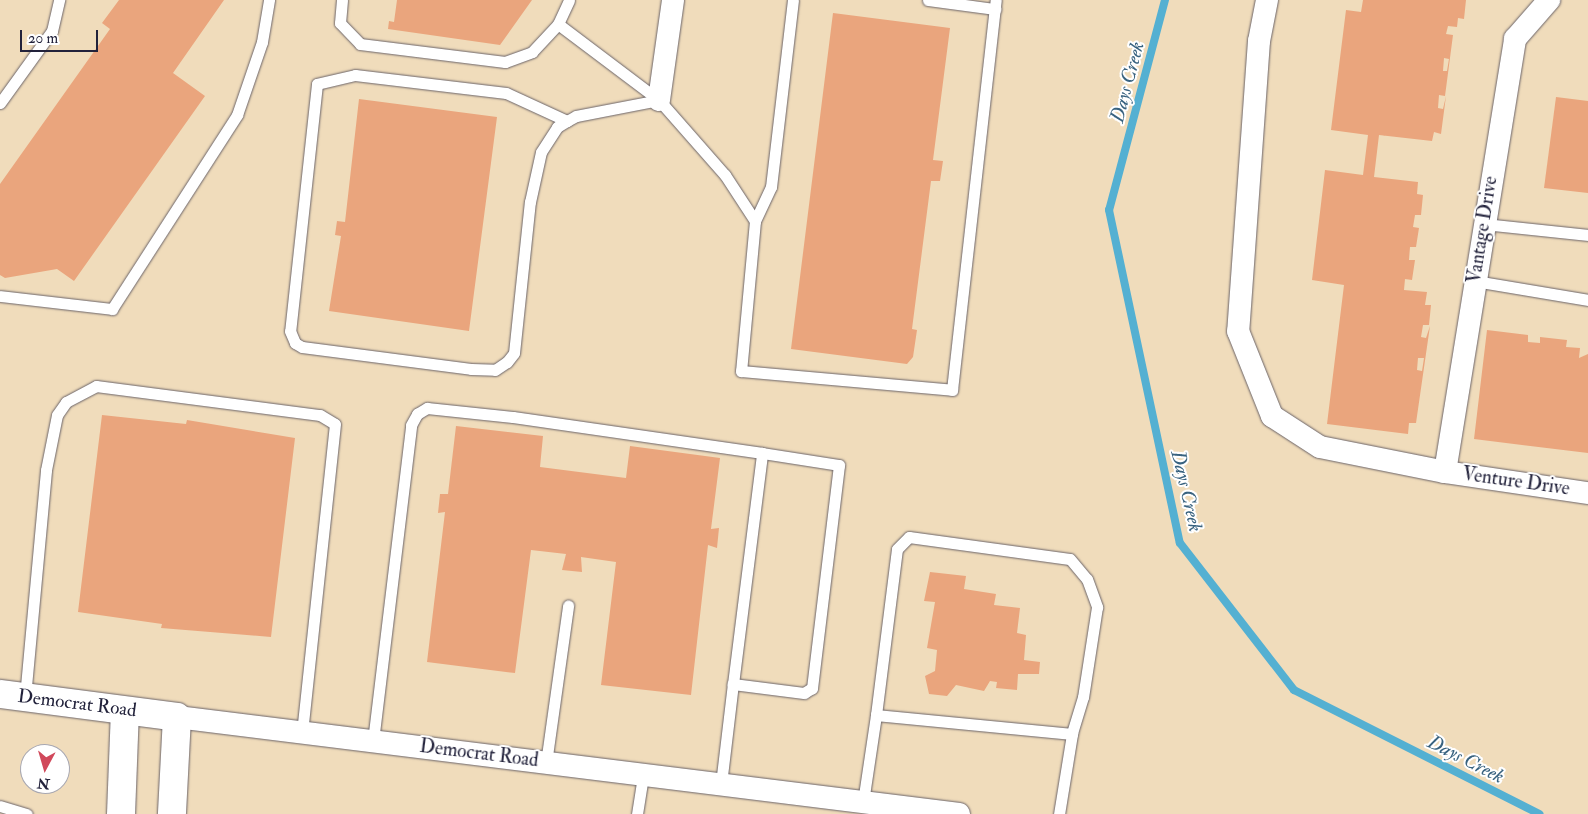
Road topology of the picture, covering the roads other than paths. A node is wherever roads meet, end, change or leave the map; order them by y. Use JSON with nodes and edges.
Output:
{"nodes":[{"id":1,"x":59,"y":0,"type":"edge"},
{"id":2,"x":269,"y":0,"type":"edge"},
{"id":3,"x":342,"y":0,"type":"edge"},
{"id":4,"x":569,"y":0,"type":"edge"},
{"id":5,"x":673,"y":0,"type":"edge"},
{"id":6,"x":793,"y":0,"type":"edge"},
{"id":7,"x":928,"y":0,"type":"edge"},
{"id":8,"x":1267,"y":0,"type":"edge"},
{"id":9,"x":1548,"y":0,"type":"edge"},
{"id":10,"x":995,"y":5,"type":"edge"},
{"id":11,"x":558,"y":24,"type":"junction"},
{"id":12,"x":659,"y":100,"type":"junction"},
{"id":13,"x":0,"y":103,"type":"edge"},
{"id":14,"x":568,"y":121,"type":"junction"},
{"id":15,"x":755,"y":221,"type":"junction"},
{"id":16,"x":1484,"y":224,"type":"junction"},
{"id":17,"x":1588,"y":235,"type":"edge"},
{"id":18,"x":1474,"y":281,"type":"junction"},
{"id":19,"x":0,"y":296,"type":"edge"},
{"id":20,"x":1588,"y":300,"type":"edge"},
{"id":21,"x":762,"y":452,"type":"junction"},
{"id":22,"x":1445,"y":472,"type":"junction"},
{"id":23,"x":1588,"y":492,"type":"edge"},
{"id":24,"x":568,"y":606,"type":"dead end"},
{"id":25,"x":733,"y":684,"type":"junction"},
{"id":26,"x":12,"y":696,"type":"edge"},
{"id":27,"x":124,"y":710,"type":"junction"},
{"id":28,"x":876,"y":715,"type":"junction"},
{"id":29,"x":176,"y":717,"type":"junction"},
{"id":30,"x":302,"y":732,"type":"junction"},
{"id":31,"x":1072,"y":734,"type":"junction"},
{"id":32,"x":373,"y":741,"type":"junction"},
{"id":33,"x":546,"y":762,"type":"junction"},
{"id":34,"x":643,"y":775,"type":"junction"},
{"id":35,"x":721,"y":784,"type":"junction"},
{"id":36,"x":863,"y":802,"type":"junction"},
{"id":37,"x":0,"y":806,"type":"edge"},
{"id":38,"x":27,"y":814,"type":"edge"},
{"id":39,"x":121,"y":814,"type":"edge"},
{"id":40,"x":172,"y":814,"type":"edge"},
{"id":41,"x":637,"y":814,"type":"edge"},
{"id":42,"x":958,"y":814,"type":"edge"},
{"id":43,"x":1059,"y":814,"type":"edge"}],
"edges":[{"from":1,"to":13,"type":"lane"},
{"from":2,"to":19,"type":"lane"},
{"from":3,"to":11,"type":"lane"},
{"from":4,"to":11,"type":"lane"},
{"from":5,"to":12,"type":"street"},
{"from":6,"to":15,"type":"lane"},
{"from":7,"to":10,"type":"lane"},
{"from":8,"to":22,"type":"street","name":"Venture Drive"},
{"from":9,"to":16,"type":"street","name":"Vantage Drive"},
{"from":10,"to":15,"type":"lane"},
{"from":11,"to":12,"type":"lane"},
{"from":12,"to":14,"type":"lane"},
{"from":12,"to":15,"type":"lane"},
{"from":14,"to":14,"type":"lane"},
{"from":16,"to":17,"type":"lane"},
{"from":16,"to":18,"type":"street","name":"Vantage Drive"},
{"from":18,"to":20,"type":"lane"},
{"from":18,"to":22,"type":"street","name":"Vantage Drive"},
{"from":21,"to":25,"type":"lane"},
{"from":21,"to":25,"type":"lane"},
{"from":21,"to":32,"type":"lane"},
{"from":22,"to":23,"type":"street","name":"Venture Drive"},
{"from":24,"to":33,"type":"lane"},
{"from":25,"to":35,"type":"lane"},
{"from":26,"to":27,"type":"street","name":"Democrat Road"},
{"from":26,"to":30,"type":"lane"},
{"from":27,"to":29,"type":"street","name":"Democrat Road"},
{"from":27,"to":39,"type":"street"},
{"from":28,"to":31,"type":"lane"},
{"from":28,"to":31,"type":"lane"},
{"from":28,"to":36,"type":"lane"},
{"from":29,"to":30,"type":"street","name":"Democrat Road"},
{"from":29,"to":40,"type":"street"},
{"from":30,"to":32,"type":"street","name":"Democrat Road"},
{"from":31,"to":43,"type":"lane"},
{"from":32,"to":33,"type":"street","name":"Democrat Road"},
{"from":33,"to":34,"type":"street","name":"Democrat Road"},
{"from":34,"to":35,"type":"street","name":"Democrat Road"},
{"from":34,"to":41,"type":"lane"},
{"from":35,"to":36,"type":"street","name":"Democrat Road"},
{"from":36,"to":42,"type":"street","name":"Democrat Road"},
{"from":37,"to":38,"type":"lane"}]}
